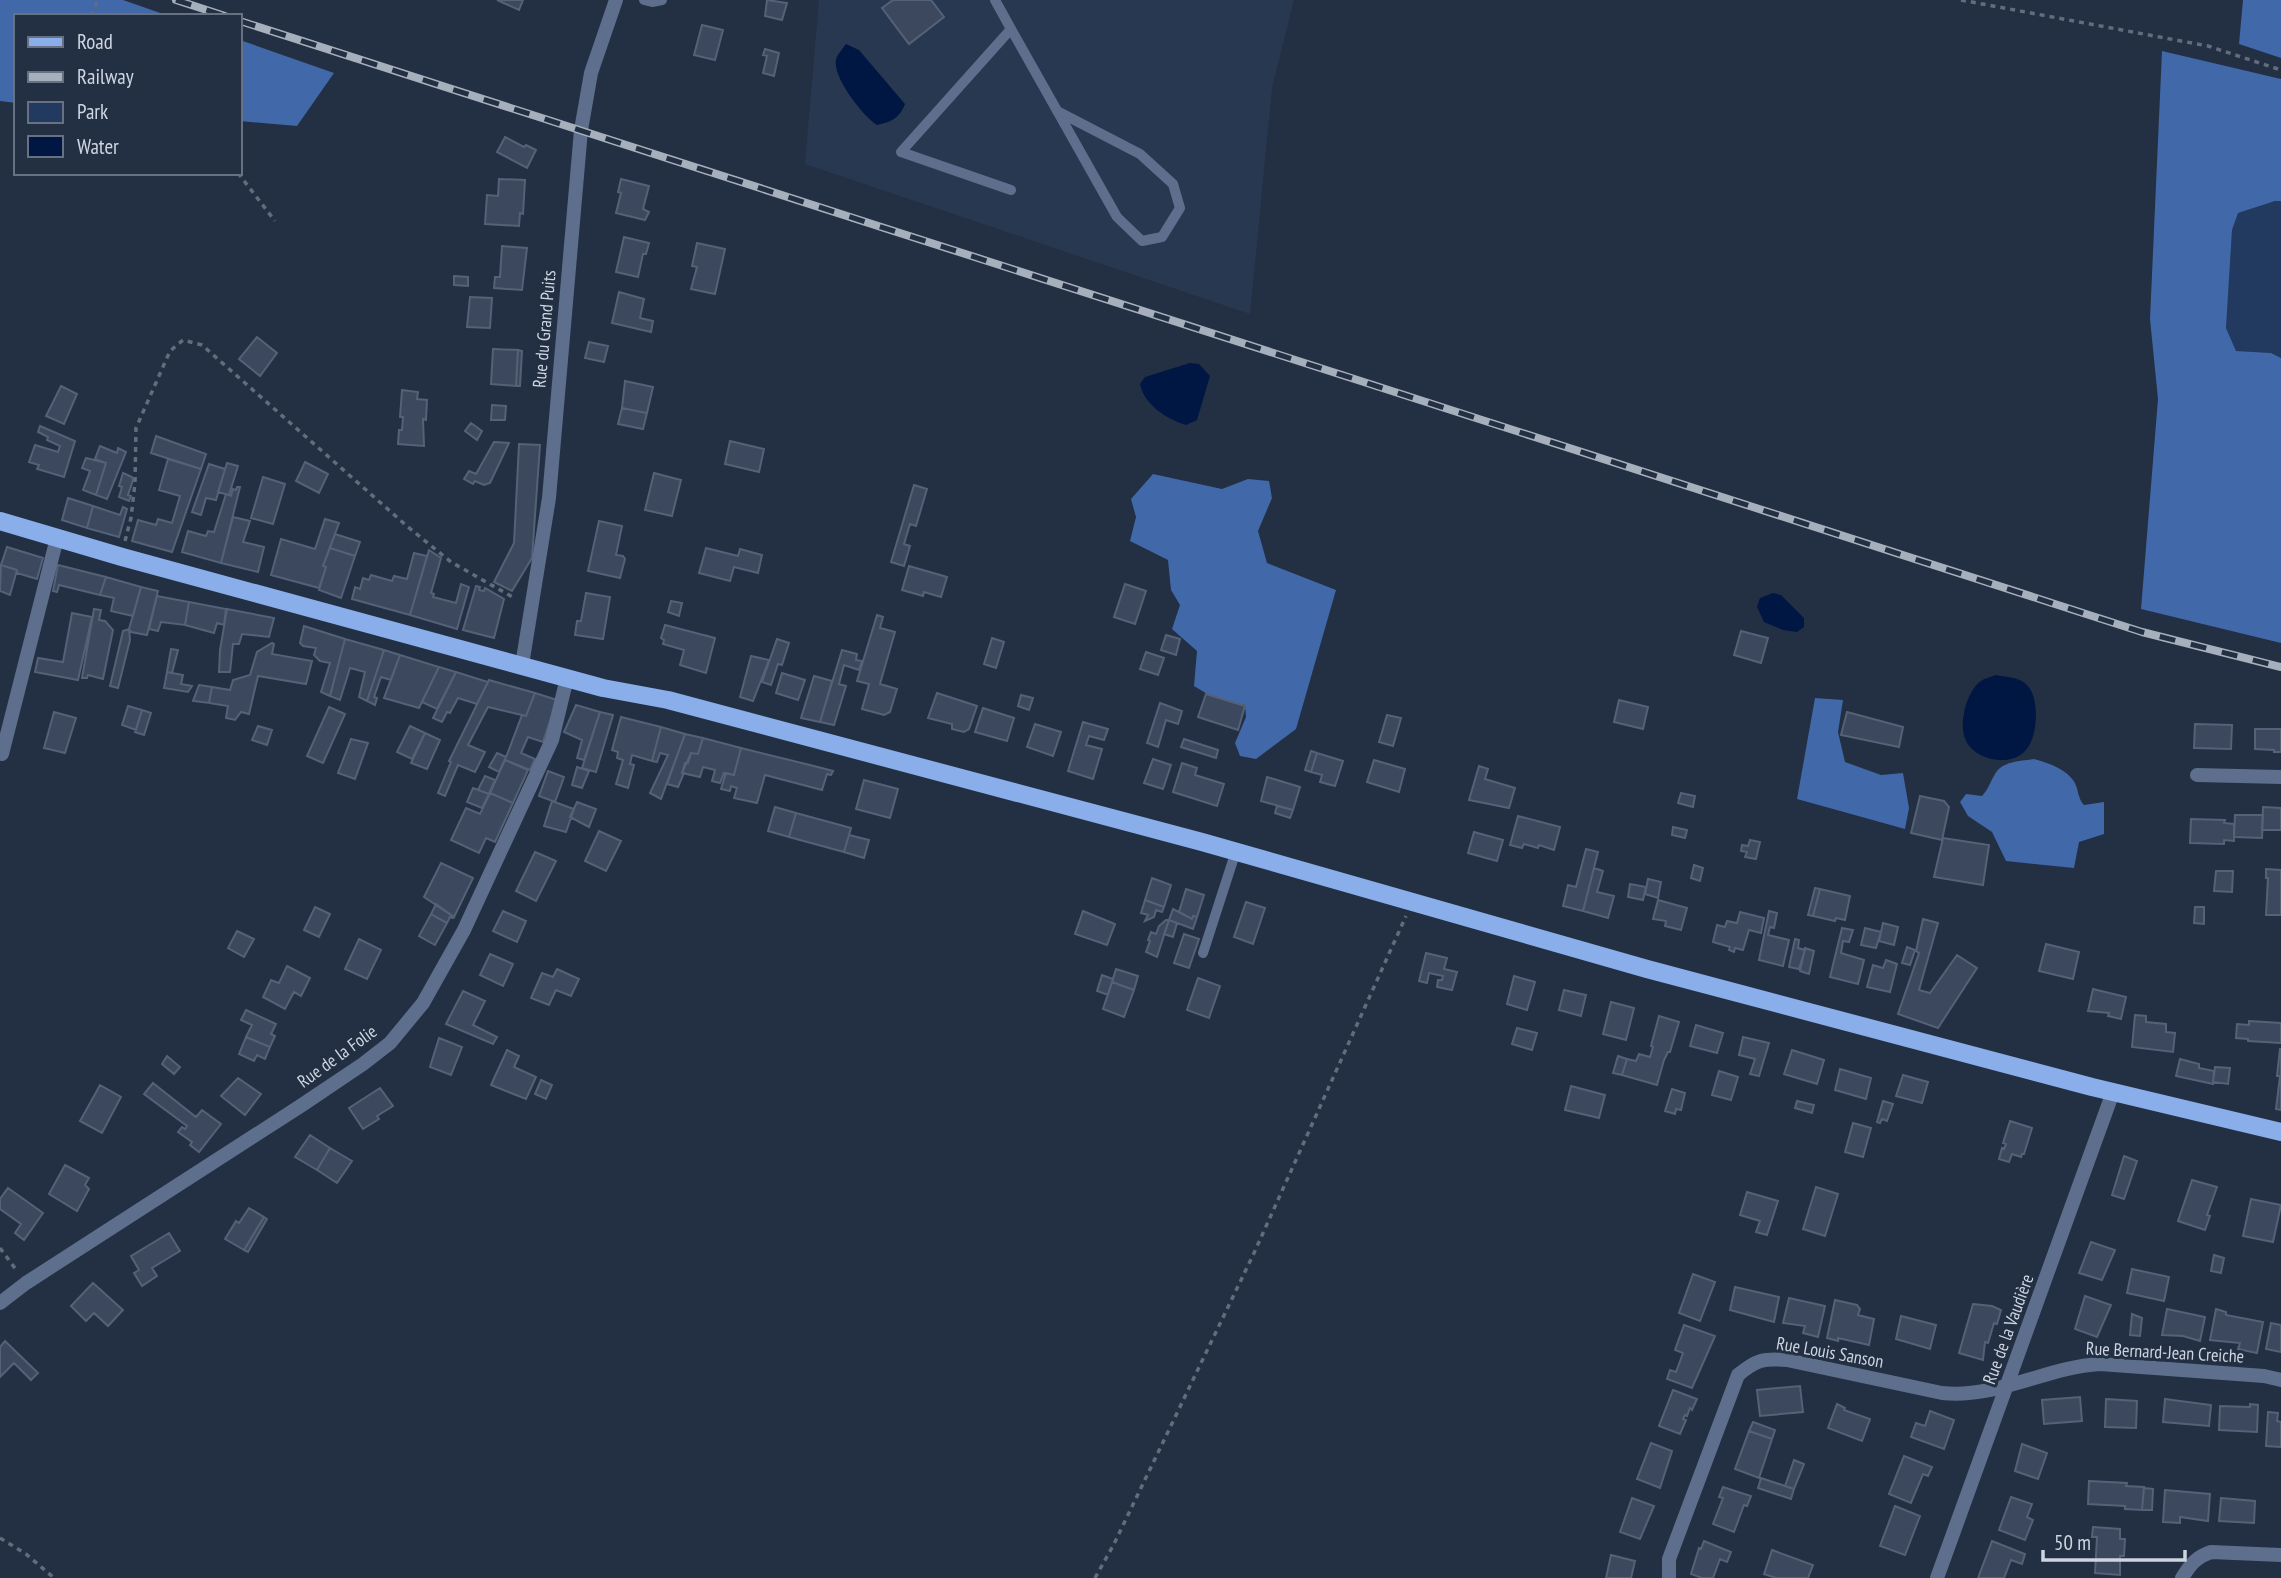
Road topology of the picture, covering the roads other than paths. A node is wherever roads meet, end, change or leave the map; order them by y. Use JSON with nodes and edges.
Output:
{"nodes":[{"id":1,"x":616,"y":0,"type":"edge"},
{"id":2,"x":644,"y":0,"type":"edge"},
{"id":3,"x":662,"y":0,"type":"edge"},
{"id":4,"x":995,"y":0,"type":"edge"},
{"id":5,"x":1011,"y":29,"type":"junction"},
{"id":6,"x":1057,"y":111,"type":"junction"},
{"id":7,"x":1011,"y":190,"type":"dead end"},
{"id":8,"x":0,"y":521,"type":"edge"},
{"id":9,"x":57,"y":538,"type":"junction"},
{"id":10,"x":522,"y":665,"type":"junction"},
{"id":11,"x":567,"y":678,"type":"junction"},
{"id":12,"x":2,"y":754,"type":"dead end"},
{"id":13,"x":2197,"y":775,"type":"dead end"},
{"id":14,"x":2281,"y":777,"type":"edge"},
{"id":15,"x":1236,"y":851,"type":"junction"},
{"id":16,"x":1203,"y":953,"type":"dead end"},
{"id":17,"x":2113,"y":1092,"type":"junction"},
{"id":18,"x":2281,"y":1132,"type":"edge"},
{"id":19,"x":0,"y":1303,"type":"edge"},
{"id":20,"x":2281,"y":1380,"type":"edge"},
{"id":21,"x":2007,"y":1386,"type":"junction"},
{"id":22,"x":2281,"y":1555,"type":"edge"},
{"id":23,"x":1669,"y":1578,"type":"edge"},
{"id":24,"x":1937,"y":1578,"type":"edge"},
{"id":25,"x":2182,"y":1578,"type":"edge"}],
"edges":[{"from":1,"to":10,"type":"street","name":"Rue du Grand Puits"},
{"from":2,"to":3,"type":"lane"},
{"from":4,"to":5,"type":"lane"},
{"from":5,"to":6,"type":"lane"},
{"from":5,"to":7,"type":"lane"},
{"from":6,"to":6,"type":"lane"},
{"from":8,"to":9,"type":"main road"},
{"from":9,"to":10,"type":"main road"},
{"from":9,"to":12,"type":"street"},
{"from":10,"to":11,"type":"main road"},
{"from":11,"to":15,"type":"main road"},
{"from":11,"to":19,"type":"street","name":"Rue de la Folie"},
{"from":13,"to":14,"type":"street"},
{"from":15,"to":16,"type":"lane"},
{"from":15,"to":17,"type":"main road"},
{"from":17,"to":18,"type":"main road"},
{"from":17,"to":21,"type":"street","name":"Rue de la Vaudière"},
{"from":20,"to":21,"type":"street","name":"Rue Bernard-Jean Creiche"},
{"from":21,"to":23,"type":"street","name":"Rue Louis Sanson"},
{"from":21,"to":24,"type":"street","name":"Rue de la Vaudière"},
{"from":22,"to":25,"type":"street"}]}
